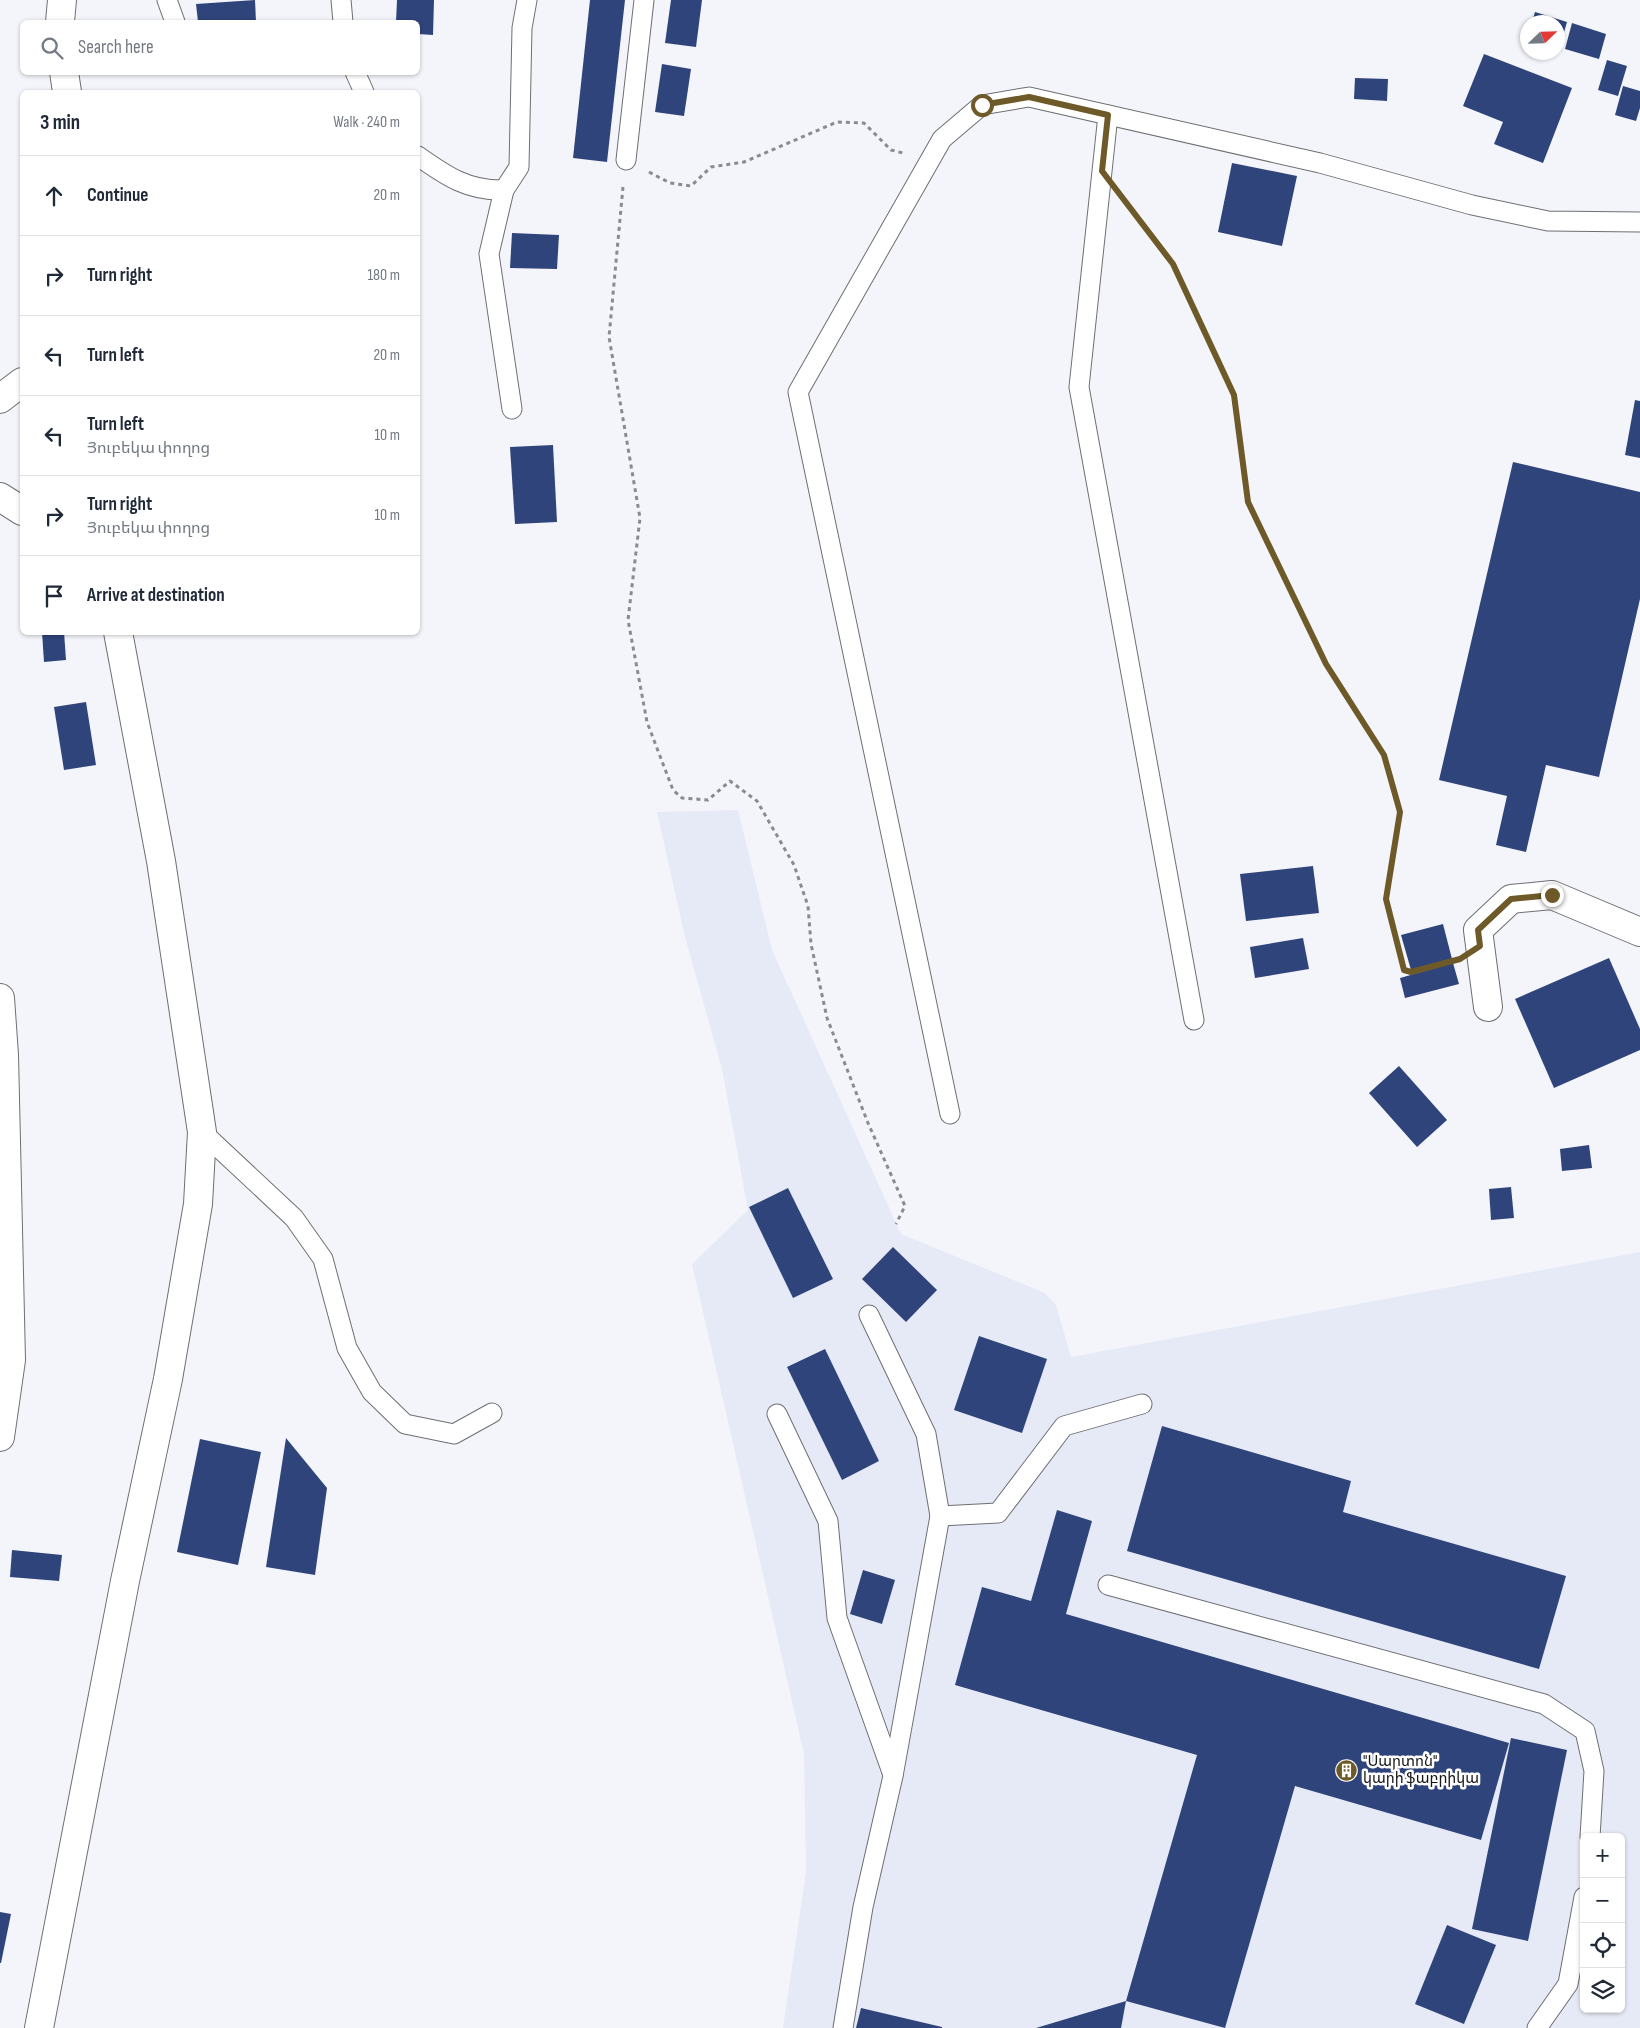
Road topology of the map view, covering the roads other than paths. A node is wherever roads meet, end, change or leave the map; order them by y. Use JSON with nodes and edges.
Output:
{"nodes":[{"id":1,"x":62,"y":0,"type":"edge"},
{"id":2,"x":167,"y":0,"type":"edge"},
{"id":3,"x":341,"y":0,"type":"edge"},
{"id":4,"x":526,"y":0,"type":"edge"},
{"id":5,"x":644,"y":0,"type":"edge"},
{"id":6,"x":60,"y":20,"type":"edge"},
{"id":7,"x":174,"y":20,"type":"edge"},
{"id":8,"x":343,"y":20,"type":"edge"},
{"id":9,"x":64,"y":75,"type":"edge"},
{"id":10,"x":356,"y":75,"type":"edge"},
{"id":11,"x":67,"y":90,"type":"edge"},
{"id":12,"x":363,"y":90,"type":"edge"},
{"id":13,"x":1108,"y":115,"type":"junction"},
{"id":14,"x":420,"y":157,"type":"edge"},
{"id":15,"x":626,"y":160,"type":"road end"},
{"id":16,"x":504,"y":190,"type":"junction"},
{"id":17,"x":1640,"y":222,"type":"edge"},
{"id":18,"x":20,"y":384,"type":"edge"},
{"id":19,"x":0,"y":399,"type":"edge"},
{"id":20,"x":512,"y":409,"type":"dead end"},
{"id":21,"x":0,"y":497,"type":"edge"},
{"id":22,"x":20,"y":510,"type":"edge"},
{"id":23,"x":119,"y":635,"type":"edge"},
{"id":24,"x":1640,"y":932,"type":"edge"},
{"id":25,"x":0,"y":998,"type":"edge"},
{"id":26,"x":1488,"y":1007,"type":"dead end"},
{"id":27,"x":1194,"y":1020,"type":"dead end"},
{"id":28,"x":950,"y":1114,"type":"dead end"},
{"id":29,"x":202,"y":1132,"type":"junction"},
{"id":30,"x":868,"y":1315,"type":"dead end"},
{"id":31,"x":1142,"y":1404,"type":"dead end"},
{"id":32,"x":492,"y":1413,"type":"dead end"},
{"id":33,"x":777,"y":1414,"type":"dead end"},
{"id":34,"x":0,"y":1437,"type":"edge"},
{"id":35,"x":940,"y":1516,"type":"junction"},
{"id":36,"x":1108,"y":1585,"type":"dead end"},
{"id":37,"x":893,"y":1776,"type":"junction"},
{"id":38,"x":1590,"y":1833,"type":"edge"},
{"id":39,"x":1580,"y":1919,"type":"edge"},
{"id":40,"x":39,"y":2028,"type":"edge"},
{"id":41,"x":843,"y":2028,"type":"edge"},
{"id":42,"x":1537,"y":2028,"type":"edge"}],
"edges":[{"from":1,"to":6,"type":"street"},
{"from":2,"to":7,"type":"lane"},
{"from":3,"to":8,"type":"lane"},
{"from":4,"to":16,"type":"lane"},
{"from":5,"to":15,"type":"lane"},
{"from":9,"to":11,"type":"street"},
{"from":10,"to":12,"type":"lane"},
{"from":13,"to":17,"type":"lane"},
{"from":13,"to":27,"type":"lane"},
{"from":13,"to":28,"type":"lane"},
{"from":14,"to":16,"type":"lane"},
{"from":16,"to":20,"type":"lane"},
{"from":18,"to":19,"type":"street"},
{"from":21,"to":22,"type":"street"},
{"from":23,"to":29,"type":"street"},
{"from":24,"to":26,"type":"street"},
{"from":25,"to":34,"type":"street"},
{"from":29,"to":32,"type":"lane"},
{"from":29,"to":40,"type":"street"},
{"from":30,"to":35,"type":"lane"},
{"from":31,"to":35,"type":"lane"},
{"from":33,"to":37,"type":"lane"},
{"from":35,"to":37,"type":"lane"},
{"from":36,"to":38,"type":"lane"},
{"from":37,"to":41,"type":"lane"},
{"from":39,"to":42,"type":"lane"}]}
